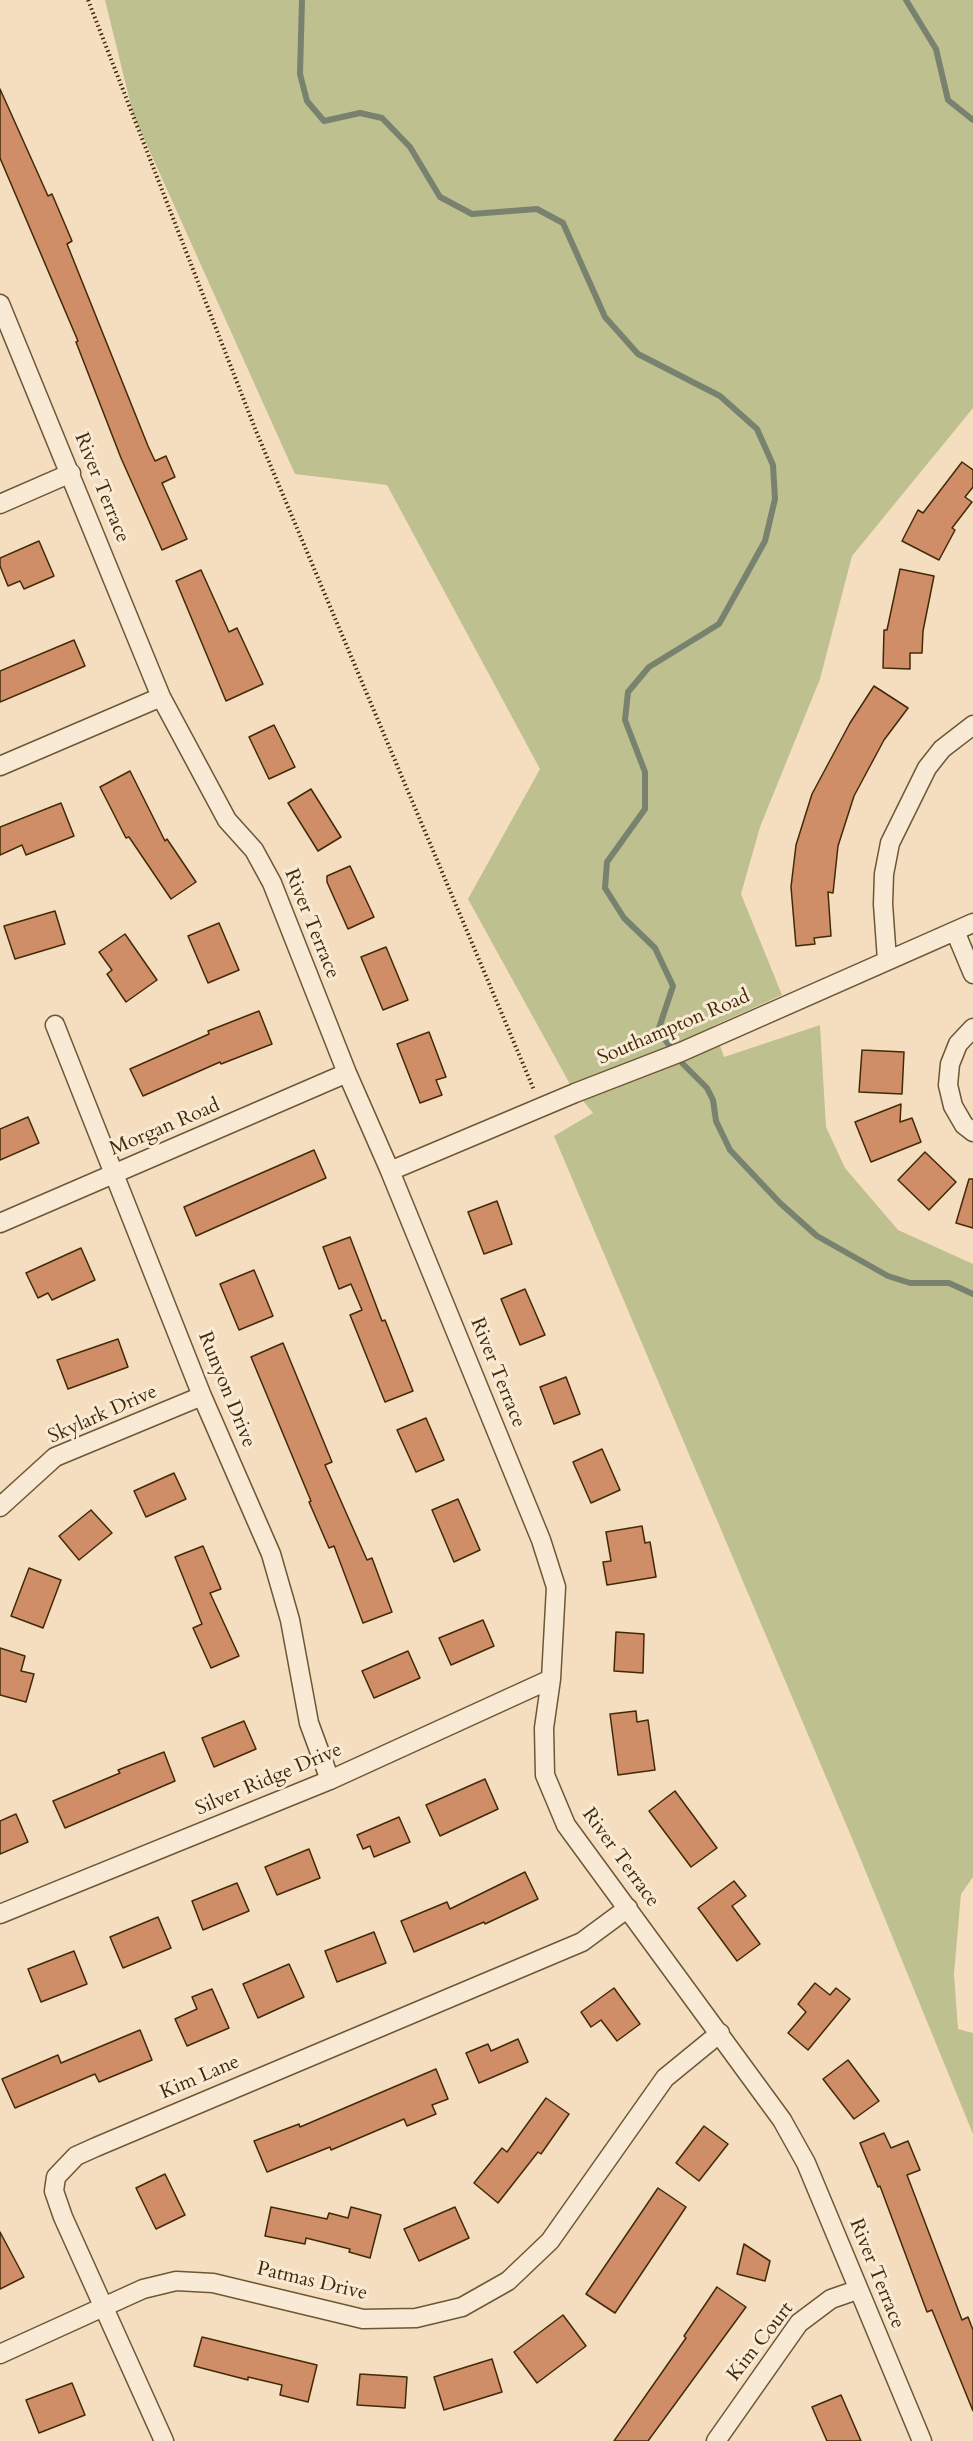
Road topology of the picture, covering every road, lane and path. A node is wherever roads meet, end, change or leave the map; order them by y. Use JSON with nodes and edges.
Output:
{"nodes":[{"id":1,"x":88,"y":0,"type":"edge"},
{"id":2,"x":0,"y":304,"type":"edge"},
{"id":3,"x":71,"y":473,"type":"junction"},
{"id":4,"x":0,"y":504,"type":"edge"},
{"id":5,"x":161,"y":696,"type":"junction"},
{"id":6,"x":973,"y":725,"type":"edge"},
{"id":7,"x":0,"y":766,"type":"edge"},
{"id":8,"x":973,"y":923,"type":"edge"},
{"id":9,"x":955,"y":931,"type":"junction"},
{"id":10,"x":887,"y":960,"type":"junction"},
{"id":11,"x":973,"y":974,"type":"edge"},
{"id":12,"x":55,"y":1025,"type":"dead end"},
{"id":13,"x":973,"y":1028,"type":"edge"},
{"id":14,"x":347,"y":1074,"type":"junction"},
{"id":15,"x":541,"y":1108,"type":"junction"},
{"id":16,"x":973,"y":1132,"type":"edge"},
{"id":17,"x":390,"y":1171,"type":"junction"},
{"id":18,"x":113,"y":1174,"type":"junction"},
{"id":19,"x":0,"y":1223,"type":"edge"},
{"id":20,"x":202,"y":1396,"type":"junction"},
{"id":21,"x":0,"y":1507,"type":"edge"},
{"id":22,"x":551,"y":1679,"type":"junction"},
{"id":23,"x":330,"y":1780,"type":"junction"},
{"id":24,"x":628,"y":1908,"type":"junction"},
{"id":25,"x":0,"y":1914,"type":"edge"},
{"id":26,"x":720,"y":2033,"type":"junction"},
{"id":27,"x":857,"y":2290,"type":"junction"},
{"id":28,"x":104,"y":2307,"type":"junction"},
{"id":29,"x":0,"y":2354,"type":"edge"},
{"id":30,"x":164,"y":2441,"type":"edge"},
{"id":31,"x":716,"y":2441,"type":"edge"},
{"id":32,"x":922,"y":2441,"type":"edge"}],
"edges":[{"from":1,"to":15,"type":"path"},
{"from":2,"to":3,"type":"street","name":"River Terrace"},
{"from":3,"to":4,"type":"street"},
{"from":3,"to":5,"type":"street","name":"River Terrace"},
{"from":5,"to":7,"type":"street"},
{"from":5,"to":14,"type":"street","name":"River Terrace"},
{"from":6,"to":10,"type":"street"},
{"from":8,"to":9,"type":"street","name":"Southampton Road"},
{"from":9,"to":10,"type":"street","name":"Southampton Road"},
{"from":9,"to":11,"type":"street"},
{"from":10,"to":15,"type":"street","name":"Southampton Road"},
{"from":12,"to":18,"type":"street","name":"Runyon Drive"},
{"from":13,"to":16,"type":"street"},
{"from":14,"to":17,"type":"street","name":"River Terrace"},
{"from":14,"to":18,"type":"street","name":"Morgan Road"},
{"from":15,"to":17,"type":"street","name":"Southampton Road"},
{"from":17,"to":22,"type":"street","name":"River Terrace"},
{"from":18,"to":19,"type":"street","name":"Morgan Road"},
{"from":18,"to":20,"type":"street","name":"Runyon Drive"},
{"from":20,"to":21,"type":"street","name":"Skylark Drive"},
{"from":20,"to":23,"type":"street","name":"Runyon Drive"},
{"from":22,"to":23,"type":"street","name":"Silver Ridge Drive"},
{"from":22,"to":24,"type":"street","name":"River Terrace"},
{"from":23,"to":25,"type":"street","name":"Silver Ridge Drive"},
{"from":24,"to":26,"type":"street","name":"River Terrace"},
{"from":24,"to":28,"type":"street","name":"Kim Lane"},
{"from":26,"to":27,"type":"street","name":"River Terrace"},
{"from":26,"to":28,"type":"street","name":"Patmas Drive"},
{"from":27,"to":31,"type":"street","name":"Kim Court"},
{"from":27,"to":32,"type":"street","name":"River Terrace"},
{"from":28,"to":29,"type":"street","name":"Patmas Drive"},
{"from":28,"to":30,"type":"street","name":"Kim Lane"}]}
